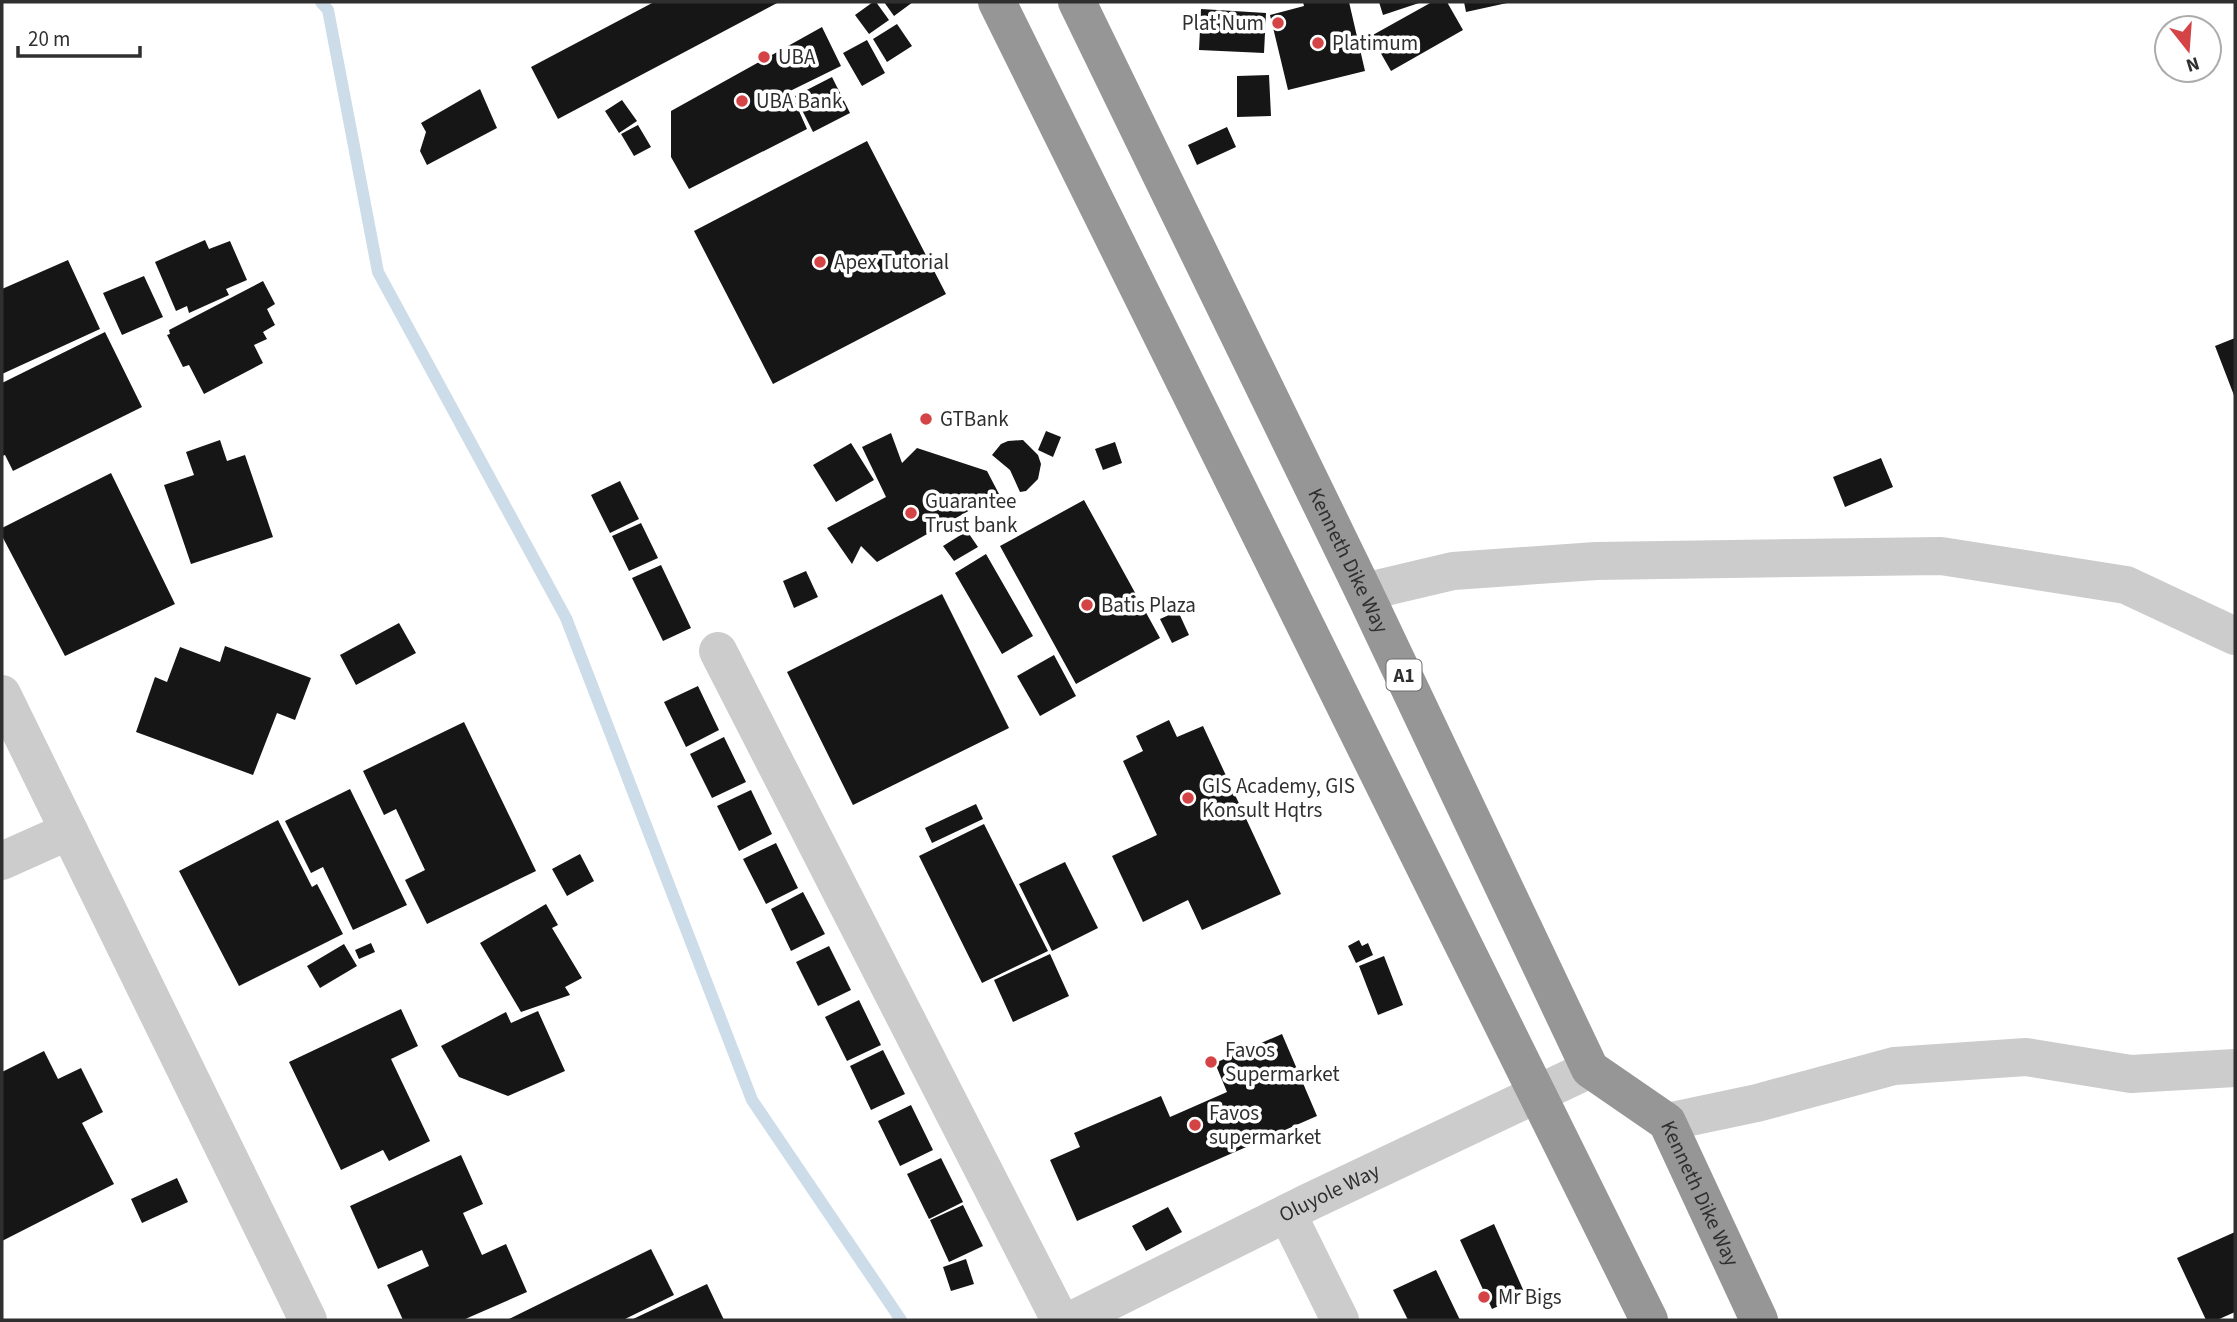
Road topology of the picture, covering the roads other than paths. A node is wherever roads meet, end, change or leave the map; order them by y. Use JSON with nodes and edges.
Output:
{"nodes":[{"id":1,"x":997,"y":2,"type":"edge"},
{"id":2,"x":1077,"y":2,"type":"edge"},
{"id":3,"x":1364,"y":592,"type":"junction"},
{"id":4,"x":2235,"y":636,"type":"edge"},
{"id":5,"x":718,"y":650,"type":"dead end"},
{"id":6,"x":2,"y":694,"type":"edge"},
{"id":7,"x":69,"y":831,"type":"junction"},
{"id":8,"x":2,"y":861,"type":"edge"},
{"id":9,"x":2235,"y":1068,"type":"edge"},
{"id":10,"x":1590,"y":1069,"type":"junction"},
{"id":11,"x":1537,"y":1094,"type":"junction"},
{"id":12,"x":1667,"y":1122,"type":"junction"},
{"id":13,"x":1287,"y":1213,"type":"junction"},
{"id":14,"x":308,"y":1320,"type":"edge"},
{"id":15,"x":1060,"y":1320,"type":"edge"},
{"id":16,"x":1072,"y":1320,"type":"edge"},
{"id":17,"x":1340,"y":1320,"type":"edge"},
{"id":18,"x":1649,"y":1320,"type":"edge"},
{"id":19,"x":1759,"y":1320,"type":"edge"}],
"edges":[{"from":1,"to":11,"type":"highway"},
{"from":2,"to":3,"type":"highway","name":"Kenneth Dike Way","number":"A1"},
{"from":3,"to":4,"type":"street"},
{"from":3,"to":10,"type":"highway","name":"Kenneth Dike Way","number":"A1"},
{"from":5,"to":15,"type":"street"},
{"from":6,"to":7,"type":"street"},
{"from":7,"to":8,"type":"street"},
{"from":7,"to":14,"type":"street"},
{"from":9,"to":12,"type":"street"},
{"from":10,"to":11,"type":"street","name":"Oluyole Way"},
{"from":10,"to":12,"type":"highway","name":"Kenneth Dike Way"},
{"from":11,"to":13,"type":"street","name":"Oluyole Way"},
{"from":11,"to":18,"type":"highway"},
{"from":12,"to":19,"type":"highway","name":"Kenneth Dike Way"},
{"from":13,"to":16,"type":"street","name":"Oluyole Way"},
{"from":13,"to":17,"type":"street"}]}
